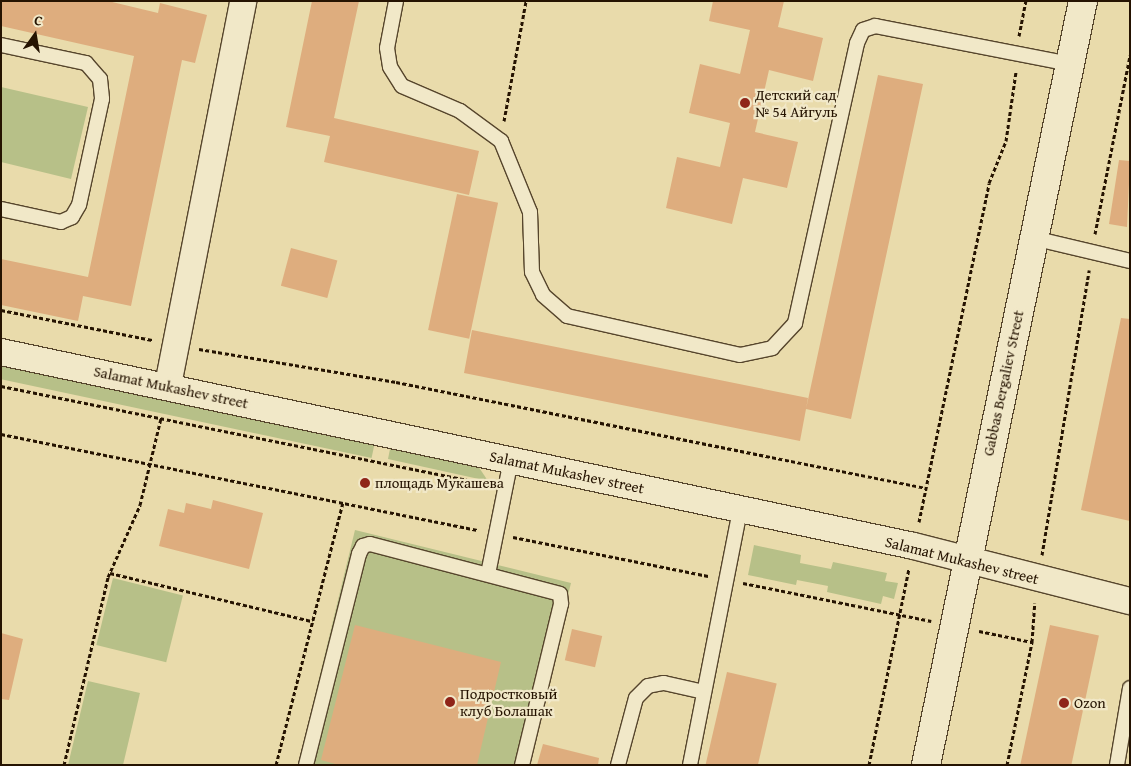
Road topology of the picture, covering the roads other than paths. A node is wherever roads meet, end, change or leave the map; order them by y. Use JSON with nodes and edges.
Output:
{"nodes":[{"id":1,"x":243,"y":1,"type":"edge"},
{"id":2,"x":396,"y":1,"type":"edge"},
{"id":3,"x":1084,"y":1,"type":"edge"},
{"id":4,"x":1,"y":45,"type":"edge"},
{"id":5,"x":1070,"y":64,"type":"junction"},
{"id":6,"x":1,"y":209,"type":"edge"},
{"id":7,"x":1033,"y":238,"type":"junction"},
{"id":8,"x":1130,"y":261,"type":"edge"},
{"id":9,"x":1,"y":352,"type":"edge"},
{"id":10,"x":168,"y":386,"type":"junction"},
{"id":11,"x":511,"y":460,"type":"junction"},
{"id":12,"x":740,"y":510,"type":"junction"},
{"id":13,"x":966,"y":559,"type":"junction"},
{"id":14,"x":488,"y":574,"type":"junction"},
{"id":15,"x":1130,"y":601,"type":"edge"},
{"id":16,"x":1130,"y":688,"type":"edge"},
{"id":17,"x":704,"y":692,"type":"junction"},
{"id":18,"x":1127,"y":714,"type":"edge"},
{"id":19,"x":306,"y":765,"type":"edge"},
{"id":20,"x":522,"y":765,"type":"edge"},
{"id":21,"x":618,"y":765,"type":"edge"},
{"id":22,"x":690,"y":765,"type":"edge"},
{"id":23,"x":926,"y":765,"type":"edge"},
{"id":24,"x":1117,"y":765,"type":"edge"}],
"edges":[{"from":1,"to":10,"type":"street"},
{"from":2,"to":5,"type":"lane"},
{"from":3,"to":5,"type":"street","name":"Gabbas Bergaliev Street"},
{"from":4,"to":6,"type":"lane"},
{"from":5,"to":7,"type":"street","name":"Gabbas Bergaliev Street"},
{"from":7,"to":8,"type":"lane"},
{"from":7,"to":13,"type":"street","name":"Gabbas Bergaliev Street"},
{"from":9,"to":10,"type":"street","name":"Salamat Mukashev street"},
{"from":10,"to":11,"type":"street","name":"Salamat Mukashev street"},
{"from":11,"to":12,"type":"street","name":"Salamat Mukashev street"},
{"from":11,"to":14,"type":"lane"},
{"from":12,"to":13,"type":"street","name":"Salamat Mukashev street"},
{"from":12,"to":17,"type":"lane"},
{"from":13,"to":15,"type":"street","name":"Salamat Mukashev street"},
{"from":13,"to":23,"type":"street","name":"Gabbas Bergaliev Street"},
{"from":14,"to":19,"type":"lane"},
{"from":14,"to":20,"type":"lane"},
{"from":16,"to":18,"type":"lane"},
{"from":17,"to":21,"type":"lane"},
{"from":17,"to":22,"type":"lane"},
{"from":18,"to":24,"type":"lane"}]}
